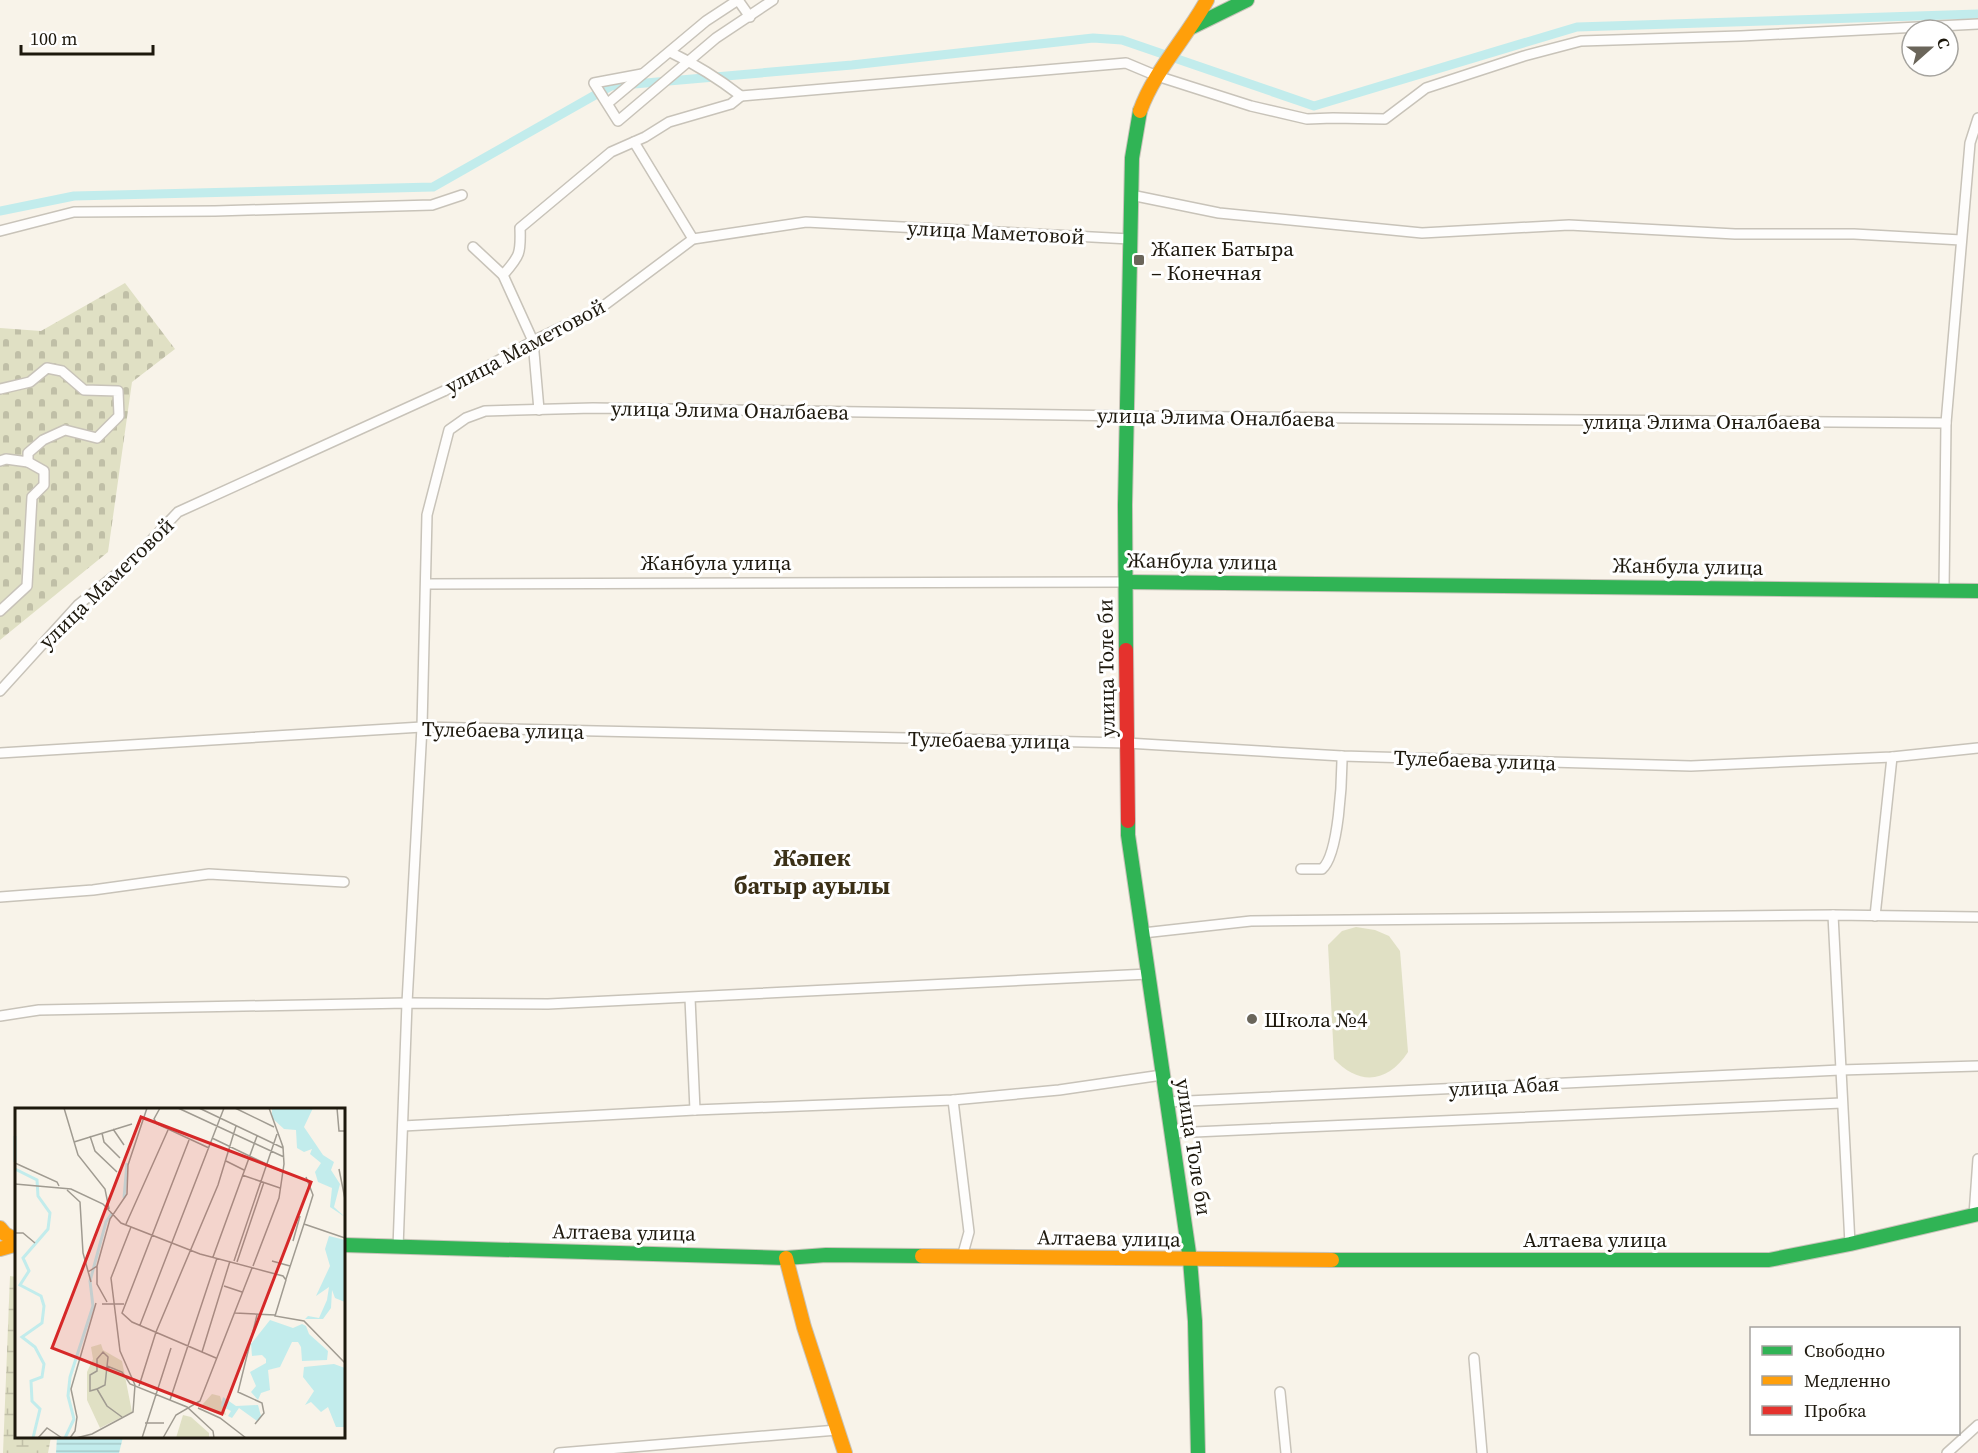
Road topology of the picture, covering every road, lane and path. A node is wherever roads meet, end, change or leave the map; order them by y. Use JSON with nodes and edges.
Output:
{"nodes":[{"id":1,"x":773,"y":0,"type":"edge"},
{"id":2,"x":1199,"y":0,"type":"edge"},
{"id":3,"x":1207,"y":0,"type":"edge"},
{"id":4,"x":1230,"y":0,"type":"edge"},
{"id":5,"x":1246,"y":0,"type":"edge"},
{"id":6,"x":750,"y":16,"type":"junction"},
{"id":7,"x":1978,"y":24,"type":"edge"},
{"id":8,"x":1192,"y":27,"type":"junction"},
{"id":9,"x":670,"y":52,"type":"junction"},
{"id":10,"x":688,"y":61,"type":"junction"},
{"id":11,"x":642,"y":74,"type":"junction"},
{"id":12,"x":1157,"y":76,"type":"junction"},
{"id":13,"x":741,"y":96,"type":"junction"},
{"id":14,"x":608,"y":103,"type":"junction"},
{"id":15,"x":1978,"y":118,"type":"edge"},
{"id":16,"x":634,"y":142,"type":"junction"},
{"id":17,"x":462,"y":195,"type":"dead end"},
{"id":18,"x":1131,"y":195,"type":"junction"},
{"id":19,"x":0,"y":231,"type":"edge"},
{"id":20,"x":693,"y":239,"type":"junction"},
{"id":21,"x":1130,"y":239,"type":"junction"},
{"id":22,"x":1961,"y":240,"type":"junction"},
{"id":23,"x":472,"y":247,"type":"dead end"},
{"id":24,"x":503,"y":275,"type":"junction"},
{"id":25,"x":533,"y":341,"type":"junction"},
{"id":26,"x":0,"y":389,"type":"edge"},
{"id":27,"x":539,"y":410,"type":"junction"},
{"id":28,"x":1127,"y":416,"type":"junction"},
{"id":29,"x":1946,"y":423,"type":"junction"},
{"id":30,"x":0,"y":461,"type":"edge"},
{"id":31,"x":28,"y":462,"type":"junction"},
{"id":32,"x":1126,"y":582,"type":"junction"},
{"id":33,"x":426,"y":584,"type":"junction"},
{"id":34,"x":1944,"y":591,"type":"junction"},
{"id":35,"x":1978,"y":591,"type":"edge"},
{"id":36,"x":0,"y":611,"type":"edge"},
{"id":37,"x":0,"y":691,"type":"edge"},
{"id":38,"x":422,"y":728,"type":"junction"},
{"id":39,"x":1127,"y":743,"type":"junction"},
{"id":40,"x":1978,"y":748,"type":"edge"},
{"id":41,"x":0,"y":753,"type":"edge"},
{"id":42,"x":1342,"y":756,"type":"junction"},
{"id":43,"x":1892,"y":757,"type":"junction"},
{"id":44,"x":1301,"y":869,"type":"dead end"},
{"id":45,"x":344,"y":882,"type":"dead end"},
{"id":46,"x":0,"y":897,"type":"edge"},
{"id":47,"x":1833,"y":915,"type":"junction"},
{"id":48,"x":1875,"y":916,"type":"junction"},
{"id":49,"x":1978,"y":917,"type":"edge"},
{"id":50,"x":1143,"y":933,"type":"junction"},
{"id":51,"x":1148,"y":974,"type":"junction"},
{"id":52,"x":690,"y":998,"type":"junction"},
{"id":53,"x":407,"y":1003,"type":"junction"},
{"id":54,"x":0,"y":1016,"type":"edge"},
{"id":55,"x":1978,"y":1066,"type":"edge"},
{"id":56,"x":1840,"y":1070,"type":"junction"},
{"id":57,"x":1162,"y":1075,"type":"junction"},
{"id":58,"x":953,"y":1100,"type":"junction"},
{"id":59,"x":1167,"y":1102,"type":"junction"},
{"id":60,"x":1842,"y":1102,"type":"junction"},
{"id":61,"x":695,"y":1110,"type":"junction"},
{"id":62,"x":403,"y":1126,"type":"junction"},
{"id":63,"x":1172,"y":1133,"type":"junction"},
{"id":64,"x":1978,"y":1160,"type":"edge"},
{"id":65,"x":1976,"y":1214,"type":"edge"},
{"id":66,"x":0,"y":1228,"type":"edge"},
{"id":67,"x":15,"y":1240,"type":"edge"},
{"id":68,"x":15,"y":1243,"type":"edge"},
{"id":69,"x":1850,"y":1244,"type":"junction"},
{"id":70,"x":345,"y":1245,"type":"edge"},
{"id":71,"x":398,"y":1248,"type":"junction"},
{"id":72,"x":0,"y":1249,"type":"edge"},
{"id":73,"x":962,"y":1257,"type":"junction"},
{"id":74,"x":786,"y":1258,"type":"junction"},
{"id":75,"x":1190,"y":1260,"type":"junction"},
{"id":76,"x":1474,"y":1358,"type":"dead end"},
{"id":77,"x":1280,"y":1392,"type":"dead end"},
{"id":78,"x":1978,"y":1425,"type":"edge"},
{"id":79,"x":837,"y":1430,"type":"junction"},
{"id":80,"x":559,"y":1453,"type":"edge"},
{"id":81,"x":845,"y":1453,"type":"edge"},
{"id":82,"x":1198,"y":1453,"type":"edge"},
{"id":83,"x":1286,"y":1453,"type":"edge"},
{"id":84,"x":1482,"y":1453,"type":"edge"},
{"id":85,"x":1947,"y":1453,"type":"edge"}],
"edges":[{"from":1,"to":6,"type":"street"},
{"from":2,"to":8,"type":"main road"},
{"from":3,"to":8,"type":"main road"},
{"from":4,"to":5,"type":"main road"},
{"from":5,"to":8,"type":"main road"},
{"from":6,"to":9,"type":"street"},
{"from":6,"to":10,"type":"street"},
{"from":7,"to":12,"type":"street"},
{"from":8,"to":12,"type":"main road","name":"улица Толе би"},
{"from":9,"to":10,"type":"street"},
{"from":9,"to":11,"type":"street"},
{"from":10,"to":13,"type":"street"},
{"from":10,"to":14,"type":"street"},
{"from":11,"to":14,"type":"street"},
{"from":11,"to":14,"type":"street"},
{"from":12,"to":13,"type":"street"},
{"from":12,"to":18,"type":"main road","name":"улица Толе би"},
{"from":13,"to":16,"type":"street"},
{"from":15,"to":22,"type":"street"},
{"from":16,"to":20,"type":"street"},
{"from":16,"to":24,"type":"street"},
{"from":17,"to":19,"type":"street"},
{"from":18,"to":21,"type":"main road","name":"улица Толе би"},
{"from":18,"to":22,"type":"street"},
{"from":20,"to":21,"type":"street","name":"улица Маметовой"},
{"from":20,"to":25,"type":"street","name":"улица Маметовой"},
{"from":21,"to":28,"type":"main road","name":"улица Толе би"},
{"from":22,"to":29,"type":"street"},
{"from":23,"to":24,"type":"street"},
{"from":24,"to":25,"type":"street"},
{"from":25,"to":27,"type":"street"},
{"from":25,"to":37,"type":"street","name":"улица Маметовой"},
{"from":26,"to":31,"type":"street"},
{"from":27,"to":28,"type":"street","name":"улица Элима Оналбаева"},
{"from":27,"to":33,"type":"street","name":"улица Элима Оналбаева"},
{"from":28,"to":29,"type":"street","name":"улица Элима Оналбаева"},
{"from":28,"to":32,"type":"main road","name":"улица Толе би"},
{"from":29,"to":34,"type":"street"},
{"from":30,"to":31,"type":"street"},
{"from":31,"to":36,"type":"street"},
{"from":32,"to":33,"type":"street","name":"Жанбула улица"},
{"from":32,"to":34,"type":"main road","name":"Жанбула улица"},
{"from":32,"to":39,"type":"main road","name":"улица Толе би"},
{"from":33,"to":38,"type":"street"},
{"from":34,"to":35,"type":"main road","name":"Жанбула улица"},
{"from":38,"to":39,"type":"street","name":"Тулебаева улица"},
{"from":38,"to":41,"type":"street","name":"Тулебаева улица"},
{"from":38,"to":53,"type":"street"},
{"from":39,"to":42,"type":"street","name":"Тулебаева улица"},
{"from":39,"to":50,"type":"main road","name":"улица Толе би"},
{"from":40,"to":43,"type":"street","name":"Тулебаева улица"},
{"from":42,"to":43,"type":"street","name":"Тулебаева улица"},
{"from":42,"to":44,"type":"street"},
{"from":43,"to":48,"type":"street"},
{"from":45,"to":46,"type":"street"},
{"from":47,"to":48,"type":"street"},
{"from":47,"to":50,"type":"street"},
{"from":47,"to":56,"type":"street"},
{"from":48,"to":49,"type":"street"},
{"from":50,"to":51,"type":"main road","name":"улица Толе би"},
{"from":51,"to":52,"type":"street"},
{"from":51,"to":57,"type":"main road","name":"улица Толе би"},
{"from":52,"to":53,"type":"street"},
{"from":52,"to":61,"type":"street"},
{"from":53,"to":54,"type":"street"},
{"from":53,"to":62,"type":"street"},
{"from":55,"to":56,"type":"street","name":"улица Абая"},
{"from":56,"to":59,"type":"street","name":"улица Абая"},
{"from":56,"to":60,"type":"street"},
{"from":57,"to":58,"type":"street"},
{"from":57,"to":59,"type":"main road","name":"улица Толе би"},
{"from":58,"to":61,"type":"street"},
{"from":58,"to":73,"type":"street"},
{"from":59,"to":63,"type":"main road","name":"улица Толе би"},
{"from":60,"to":63,"type":"street","name":"улица Абая"},
{"from":60,"to":69,"type":"street"},
{"from":61,"to":62,"type":"street"},
{"from":62,"to":71,"type":"street"},
{"from":63,"to":75,"type":"main road","name":"улица Толе би"},
{"from":64,"to":65,"type":"street"},
{"from":65,"to":69,"type":"main road","name":"Алтаева улица"},
{"from":66,"to":67,"type":"main road"},
{"from":68,"to":72,"type":"main road"},
{"from":69,"to":75,"type":"main road","name":"Алтаева улица"},
{"from":70,"to":71,"type":"main road","name":"Алтаева улица"},
{"from":71,"to":74,"type":"main road","name":"Алтаева улица"},
{"from":73,"to":74,"type":"main road","name":"Алтаева улица"},
{"from":73,"to":75,"type":"main road","name":"Алтаева улица"},
{"from":74,"to":79,"type":"main road"},
{"from":75,"to":82,"type":"main road","name":"улица Толе би"},
{"from":76,"to":84,"type":"street"},
{"from":77,"to":83,"type":"street"},
{"from":78,"to":85,"type":"street"},
{"from":79,"to":80,"type":"street"},
{"from":79,"to":81,"type":"main road"}]}
